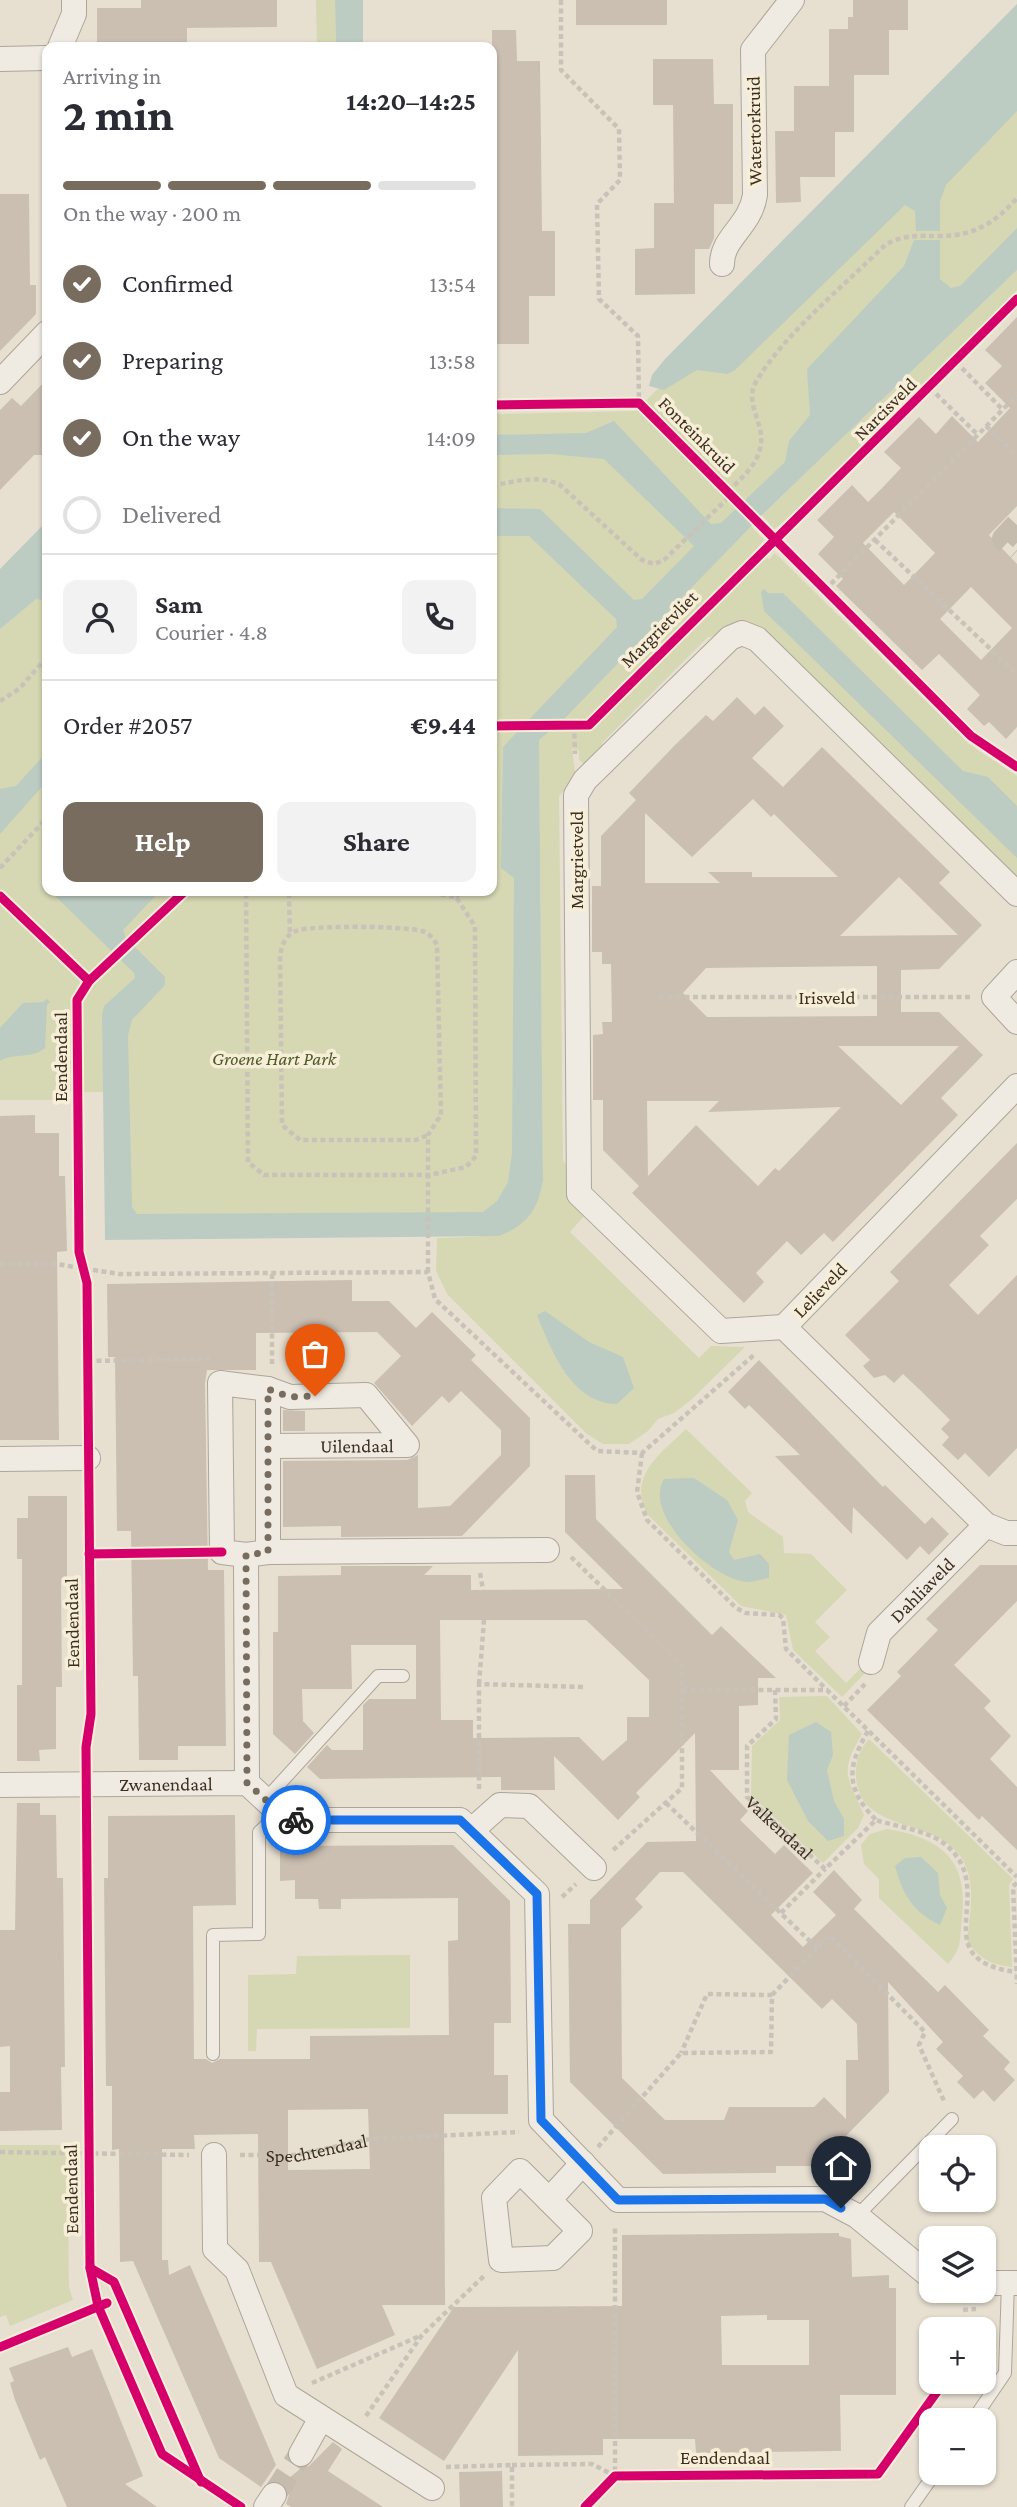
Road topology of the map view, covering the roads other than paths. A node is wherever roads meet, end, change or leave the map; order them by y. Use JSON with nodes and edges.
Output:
{"nodes":[{"id":1,"x":74,"y":0,"type":"edge"},
{"id":2,"x":792,"y":0,"type":"edge"},
{"id":3,"x":62,"y":42,"type":"edge"},
{"id":4,"x":42,"y":58,"type":"edge"},
{"id":5,"x":0,"y":59,"type":"edge"},
{"id":6,"x":722,"y":264,"type":"dead end"},
{"id":7,"x":42,"y":338,"type":"edge"},
{"id":8,"x":0,"y":382,"type":"edge"},
{"id":9,"x":1017,"y":894,"type":"edge"},
{"id":10,"x":1017,"y":972,"type":"edge"},
{"id":11,"x":1017,"y":1022,"type":"edge"},
{"id":12,"x":1017,"y":1086,"type":"edge"},
{"id":13,"x":784,"y":1327,"type":"junction"},
{"id":14,"x":268,"y":1389,"type":"junction"},
{"id":15,"x":268,"y":1446,"type":"junction"},
{"id":16,"x":88,"y":1458,"type":"dead end"},
{"id":17,"x":0,"y":1459,"type":"edge"},
{"id":18,"x":1006,"y":1528,"type":"edge"},
{"id":19,"x":547,"y":1550,"type":"road end"},
{"id":20,"x":257,"y":1553,"type":"junction"},
{"id":21,"x":872,"y":1662,"type":"dead end"},
{"id":22,"x":403,"y":1676,"type":"dead end"},
{"id":23,"x":0,"y":1785,"type":"edge"},
{"id":24,"x":264,"y":1799,"type":"junction"},
{"id":25,"x":466,"y":1825,"type":"junction"},
{"id":26,"x":594,"y":1868,"type":"road end"},
{"id":27,"x":213,"y":2054,"type":"dead end"},
{"id":28,"x":952,"y":2119,"type":"road end"},
{"id":29,"x":214,"y":2155,"type":"road end"},
{"id":30,"x":583,"y":2163,"type":"junction"},
{"id":31,"x":549,"y":2200,"type":"junction"},
{"id":32,"x":857,"y":2216,"type":"junction"},
{"id":33,"x":919,"y":2267,"type":"edge"},
{"id":34,"x":1011,"y":2289,"type":"edge"},
{"id":35,"x":981,"y":2408,"type":"edge"},
{"id":36,"x":321,"y":2418,"type":"junction"},
{"id":37,"x":301,"y":2454,"type":"tunnel mouth"},
{"id":38,"x":927,"y":2485,"type":"edge"},
{"id":39,"x":432,"y":2488,"type":"road end"},
{"id":40,"x":911,"y":2507,"type":"edge"}],
"edges":[{"from":1,"to":3,"type":"street"},
{"from":2,"to":6,"type":"street","name":"Watertorkruid"},
{"from":4,"to":5,"type":"street"},
{"from":7,"to":8,"type":"street"},
{"from":9,"to":13,"type":"street","name":"Margrietveld"},
{"from":10,"to":11,"type":"street"},
{"from":12,"to":13,"type":"street","name":"Lelieveld"},
{"from":13,"to":18,"type":"street","name":"Lelieveld"},
{"from":14,"to":15,"type":"street"},
{"from":14,"to":15,"type":"street","name":"Uilendaal"},
{"from":14,"to":20,"type":"street","name":"Uilendaal"},
{"from":15,"to":20,"type":"street"},
{"from":16,"to":17,"type":"street"},
{"from":18,"to":21,"type":"street","name":"Dahliaveld"},
{"from":19,"to":20,"type":"street"},
{"from":20,"to":24,"type":"street"},
{"from":22,"to":24,"type":"lane"},
{"from":23,"to":24,"type":"street","name":"Zwanendaal"},
{"from":24,"to":25,"type":"street","name":"Zwanendaal"},
{"from":24,"to":27,"type":"lane"},
{"from":25,"to":26,"type":"street"},
{"from":25,"to":30,"type":"street"},
{"from":28,"to":32,"type":"lane"},
{"from":29,"to":36,"type":"street"},
{"from":30,"to":31,"type":"street"},
{"from":30,"to":32,"type":"street"},
{"from":31,"to":31,"type":"street"},
{"from":32,"to":33,"type":"street"},
{"from":34,"to":35,"type":"lane"},
{"from":36,"to":37,"type":"street"},
{"from":36,"to":39,"type":"street"},
{"from":38,"to":40,"type":"lane"}]}
